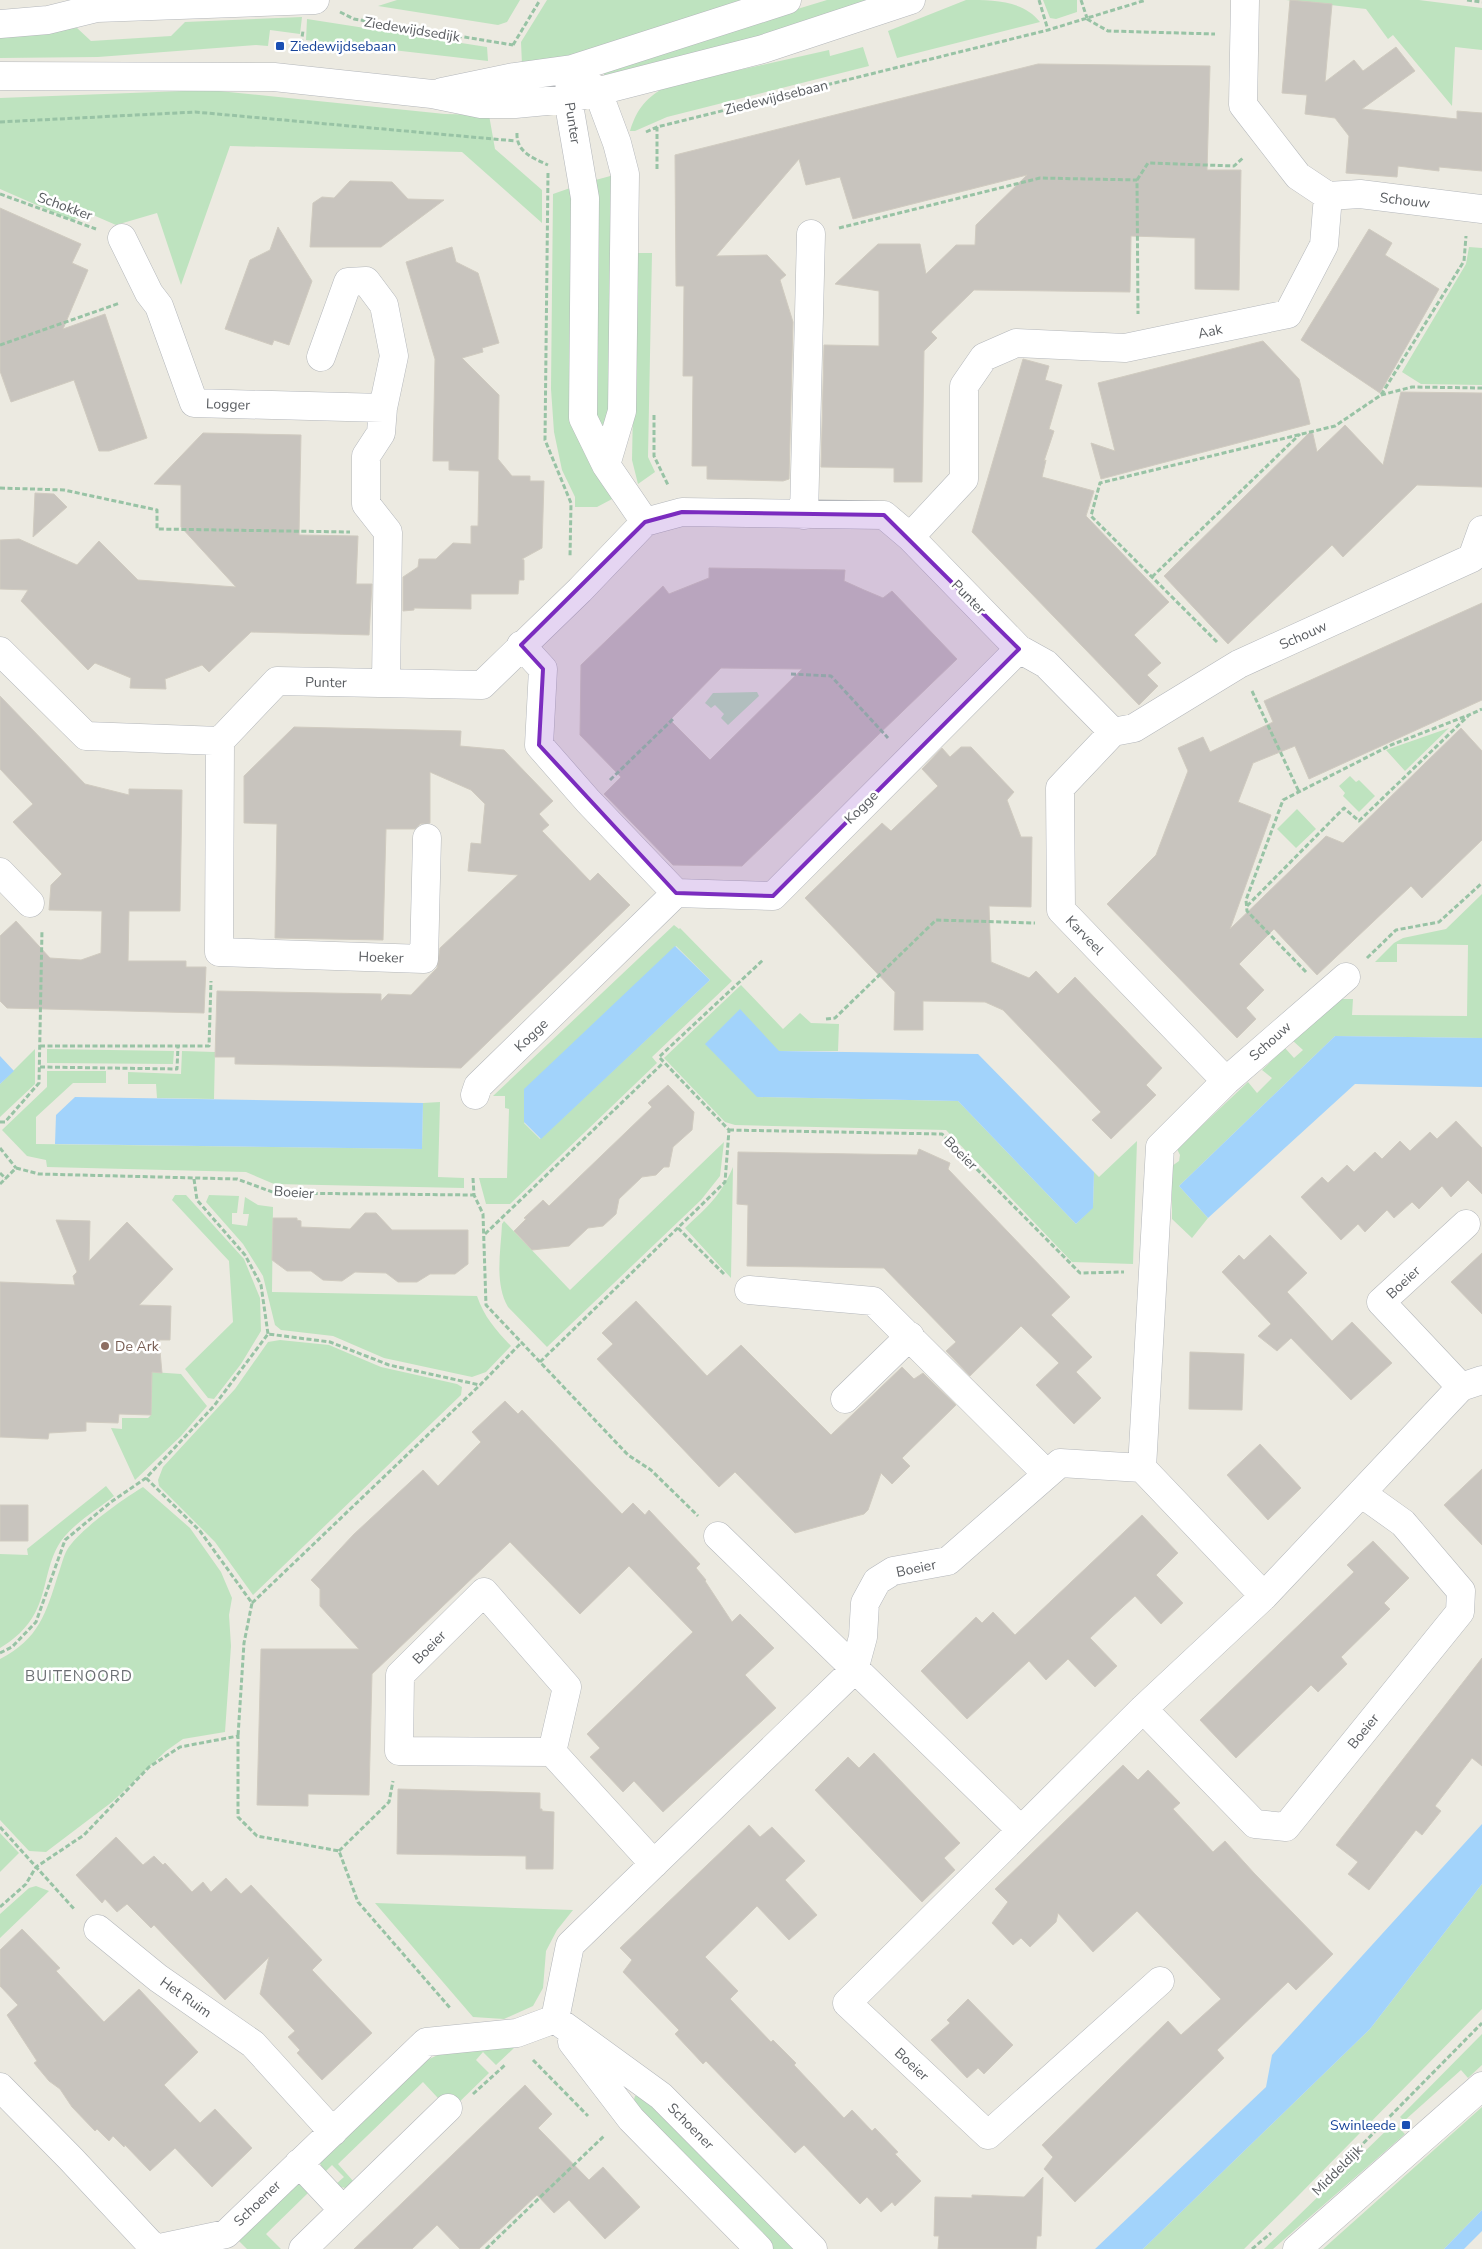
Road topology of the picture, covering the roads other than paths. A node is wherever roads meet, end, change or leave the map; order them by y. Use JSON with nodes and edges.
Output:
{"nodes":[{"id":1,"x":315,"y":0,"type":"edge"},
{"id":2,"x":787,"y":0,"type":"edge"},
{"id":3,"x":911,"y":0,"type":"edge"},
{"id":4,"x":1245,"y":0,"type":"edge"},
{"id":5,"x":0,"y":24,"type":"edge"},
{"id":6,"x":572,"y":69,"type":"junction"},
{"id":7,"x":0,"y":76,"type":"edge"},
{"id":8,"x":598,"y":92,"type":"junction"},
{"id":9,"x":432,"y":94,"type":"junction"},
{"id":10,"x":568,"y":99,"type":"junction"},
{"id":11,"x":1328,"y":196,"type":"junction"},
{"id":12,"x":1476,"y":208,"type":"edge"},
{"id":13,"x":811,"y":234,"type":"road end"},
{"id":14,"x":122,"y":238,"type":"road end"},
{"id":15,"x":321,"y":357,"type":"dead end"},
{"id":16,"x":383,"y":408,"type":"junction"},
{"id":17,"x":606,"y":465,"type":"junction"},
{"id":18,"x":804,"y":515,"type":"junction"},
{"id":19,"x":645,"y":522,"type":"junction"},
{"id":20,"x":1482,"y":530,"type":"edge"},
{"id":21,"x":910,"y":537,"type":"junction"},
{"id":22,"x":521,"y":645,"type":"junction"},
{"id":23,"x":1019,"y":649,"type":"junction"},
{"id":24,"x":0,"y":651,"type":"edge"},
{"id":25,"x":386,"y":683,"type":"junction"},
{"id":26,"x":1113,"y":732,"type":"junction"},
{"id":27,"x":220,"y":741,"type":"junction"},
{"id":28,"x":427,"y":838,"type":"dead end"},
{"id":29,"x":0,"y":872,"type":"edge"},
{"id":30,"x":676,"y":893,"type":"junction"},
{"id":31,"x":30,"y":902,"type":"road end"},
{"id":32,"x":1336,"y":984,"type":"road end"},
{"id":33,"x":1226,"y":1081,"type":"junction"},
{"id":34,"x":475,"y":1095,"type":"dead end"},
{"id":35,"x":1466,"y":1224,"type":"dead end"},
{"id":36,"x":749,"y":1290,"type":"road end"},
{"id":37,"x":910,"y":1336,"type":"junction"},
{"id":38,"x":1472,"y":1383,"type":"edge"},
{"id":39,"x":845,"y":1400,"type":"dead end"},
{"id":40,"x":1142,"y":1468,"type":"junction"},
{"id":41,"x":1046,"y":1473,"type":"junction"},
{"id":42,"x":1361,"y":1493,"type":"junction"},
{"id":43,"x":718,"y":1536,"type":"road end"},
{"id":44,"x":1264,"y":1596,"type":"junction"},
{"id":45,"x":854,"y":1670,"type":"junction"},
{"id":46,"x":1143,"y":1709,"type":"junction"},
{"id":47,"x":552,"y":1752,"type":"junction"},
{"id":48,"x":1021,"y":1830,"type":"junction"},
{"id":49,"x":654,"y":1864,"type":"junction"},
{"id":50,"x":98,"y":1929,"type":"road end"},
{"id":51,"x":1160,"y":1981,"type":"dead end"},
{"id":52,"x":555,"y":2019,"type":"junction"},
{"id":53,"x":1482,"y":2086,"type":"edge"},
{"id":54,"x":0,"y":2087,"type":"edge"},
{"id":55,"x":444,"y":2112,"type":"road end"},
{"id":56,"x":333,"y":2132,"type":"junction"},
{"id":57,"x":298,"y":2163,"type":"junction"},
{"id":58,"x":343,"y":2210,"type":"junction"},
{"id":59,"x":154,"y":2249,"type":"edge"},
{"id":60,"x":303,"y":2249,"type":"edge"},
{"id":61,"x":759,"y":2249,"type":"edge"},
{"id":62,"x":813,"y":2249,"type":"edge"},
{"id":63,"x":1297,"y":2249,"type":"edge"}],
"edges":[{"from":1,"to":5,"type":"street"},
{"from":2,"to":6,"type":"street"},
{"from":3,"to":8,"type":"street"},
{"from":4,"to":11,"type":"street"},
{"from":6,"to":8,"type":"street","name":"Punter"},
{"from":6,"to":9,"type":"street"},
{"from":6,"to":10,"type":"street","name":"Punter"},
{"from":7,"to":9,"type":"street"},
{"from":8,"to":10,"type":"street"},
{"from":8,"to":17,"type":"street","name":"Punter"},
{"from":9,"to":10,"type":"street"},
{"from":10,"to":17,"type":"street","name":"Punter"},
{"from":11,"to":12,"type":"street","name":"Schouw"},
{"from":11,"to":21,"type":"street","name":"Aak"},
{"from":13,"to":18,"type":"street"},
{"from":14,"to":16,"type":"street","name":"Logger"},
{"from":15,"to":16,"type":"street"},
{"from":16,"to":25,"type":"street"},
{"from":17,"to":19,"type":"street","name":"Punter"},
{"from":18,"to":19,"type":"street","name":"Punter"},
{"from":18,"to":21,"type":"street","name":"Punter"},
{"from":19,"to":22,"type":"street","name":"Punter"},
{"from":20,"to":26,"type":"street","name":"Schouw"},
{"from":21,"to":23,"type":"street","name":"Punter"},
{"from":22,"to":25,"type":"street","name":"Punter"},
{"from":22,"to":30,"type":"street"},
{"from":23,"to":26,"type":"street","name":"Punter"},
{"from":23,"to":30,"type":"street","name":"Kogge"},
{"from":24,"to":27,"type":"street"},
{"from":25,"to":27,"type":"street","name":"Punter"},
{"from":26,"to":33,"type":"street","name":"Karveel"},
{"from":27,"to":28,"type":"street","name":"Hoeker"},
{"from":29,"to":31,"type":"street"},
{"from":30,"to":34,"type":"street","name":"Kogge"},
{"from":32,"to":33,"type":"street","name":"Schouw"},
{"from":33,"to":40,"type":"street"},
{"from":35,"to":38,"type":"street","name":"Boeier"},
{"from":36,"to":37,"type":"street"},
{"from":37,"to":39,"type":"street"},
{"from":37,"to":41,"type":"street"},
{"from":38,"to":42,"type":"street","name":"Boeier"},
{"from":40,"to":41,"type":"street","name":"Boeier"},
{"from":40,"to":44,"type":"street"},
{"from":41,"to":45,"type":"street","name":"Boeier"},
{"from":42,"to":44,"type":"street","name":"Boeier"},
{"from":42,"to":46,"type":"street","name":"Boeier"},
{"from":43,"to":45,"type":"street"},
{"from":44,"to":46,"type":"street","name":"Boeier"},
{"from":45,"to":48,"type":"street"},
{"from":45,"to":49,"type":"street"},
{"from":46,"to":48,"type":"street","name":"Boeier"},
{"from":47,"to":47,"type":"street","name":"Boeier"},
{"from":47,"to":49,"type":"street"},
{"from":48,"to":51,"type":"street","name":"Boeier"},
{"from":49,"to":52,"type":"street"},
{"from":50,"to":56,"type":"street","name":"Het Ruim"},
{"from":52,"to":56,"type":"street","name":"Schoener"},
{"from":52,"to":61,"type":"street"},
{"from":52,"to":62,"type":"street","name":"Schoener"},
{"from":53,"to":63,"type":"street"},
{"from":54,"to":59,"type":"street"},
{"from":55,"to":58,"type":"street"},
{"from":56,"to":57,"type":"street","name":"Schoener"},
{"from":57,"to":58,"type":"street"},
{"from":57,"to":59,"type":"street","name":"Schoener"},
{"from":58,"to":60,"type":"street"}]}
